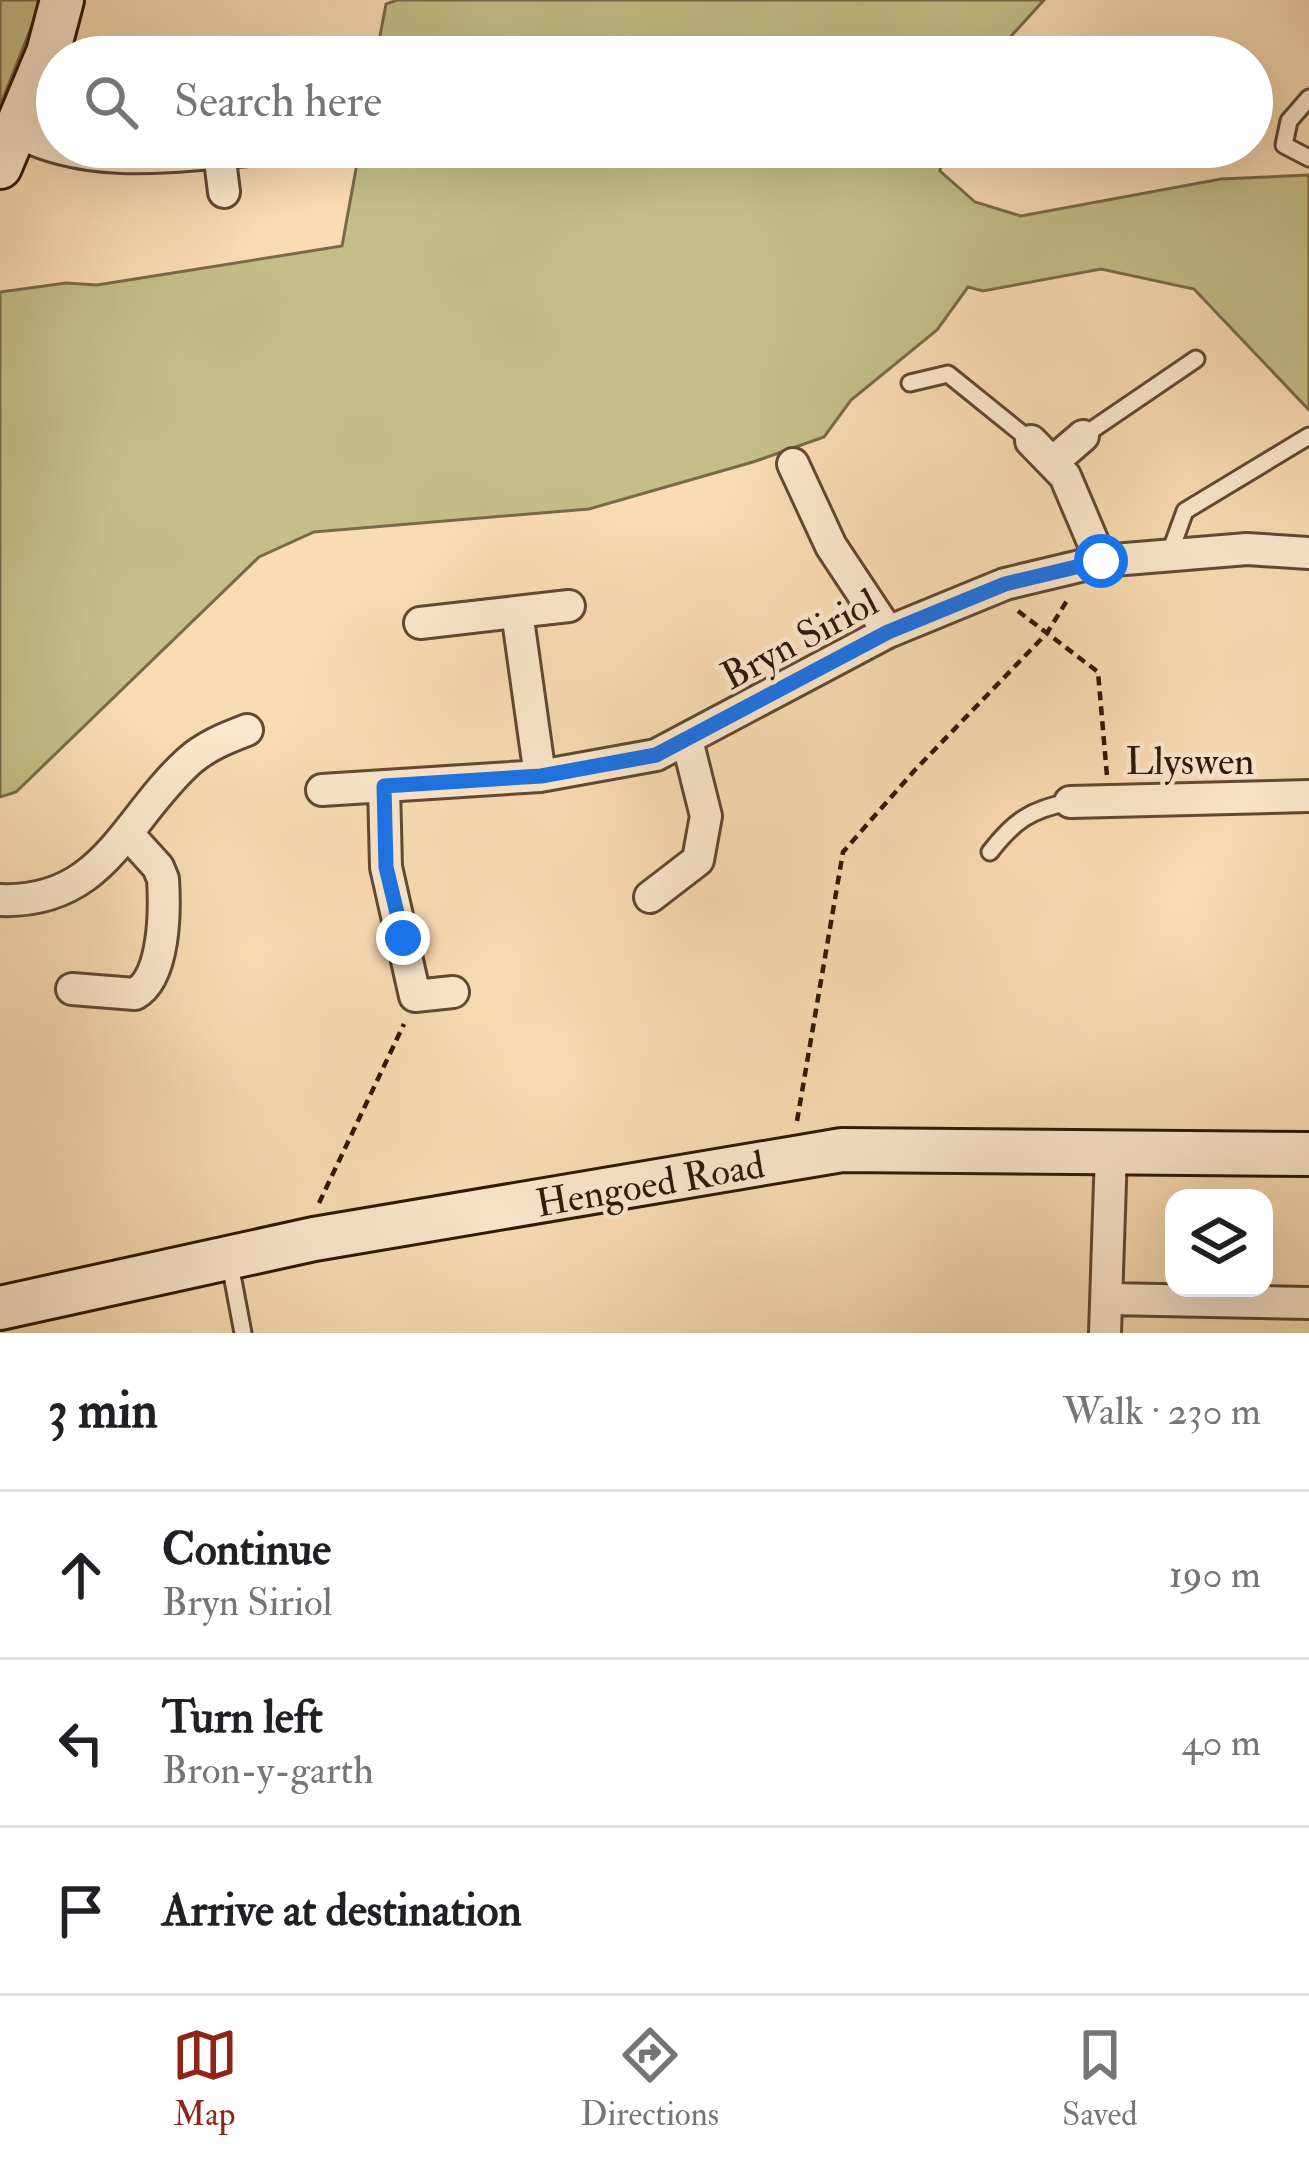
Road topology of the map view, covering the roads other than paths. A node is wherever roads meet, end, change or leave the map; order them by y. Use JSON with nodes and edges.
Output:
{"nodes":[{"id":1,"x":62,"y":0,"type":"edge"},
{"id":2,"x":53,"y":36,"type":"edge"},
{"id":3,"x":36,"y":84,"type":"edge"},
{"id":4,"x":1309,"y":98,"type":"edge"},
{"id":5,"x":9,"y":149,"type":"edge"},
{"id":6,"x":1309,"y":158,"type":"edge"},
{"id":7,"x":230,"y":168,"type":"edge"},
{"id":8,"x":224,"y":192,"type":"dead end"},
{"id":9,"x":1196,"y":359,"type":"dead end"},
{"id":10,"x":910,"y":383,"type":"dead end"},
{"id":11,"x":1083,"y":436,"type":"joint"},
{"id":12,"x":1309,"y":436,"type":"edge"},
{"id":13,"x":1042,"y":450,"type":"junction"},
{"id":14,"x":793,"y":464,"type":"dead end"},
{"id":15,"x":1309,"y":553,"type":"edge"},
{"id":16,"x":1169,"y":556,"type":"junction"},
{"id":17,"x":1101,"y":561,"type":"junction"},
{"id":18,"x":569,"y":606,"type":"dead end"},
{"id":19,"x":517,"y":612,"type":"junction"},
{"id":20,"x":420,"y":623,"type":"dead end"},
{"id":21,"x":888,"y":632,"type":"junction"},
{"id":22,"x":247,"y":730,"type":"dead end"},
{"id":23,"x":686,"y":740,"type":"junction"},
{"id":24,"x":541,"y":776,"type":"junction"},
{"id":25,"x":384,"y":786,"type":"junction"},
{"id":26,"x":322,"y":790,"type":"dead end"},
{"id":27,"x":1309,"y":796,"type":"edge"},
{"id":28,"x":1070,"y":802,"type":"joint"},
{"id":29,"x":128,"y":833,"type":"junction"},
{"id":30,"x":991,"y":852,"type":"dead end"},
{"id":31,"x":650,"y":897,"type":"dead end"},
{"id":32,"x":0,"y":900,"type":"edge"},
{"id":33,"x":72,"y":989,"type":"dead end"},
{"id":34,"x":453,"y":992,"type":"dead end"},
{"id":35,"x":1112,"y":1152,"type":"junction"},
{"id":36,"x":1309,"y":1154,"type":"edge"},
{"id":37,"x":229,"y":1258,"type":"junction"},
{"id":38,"x":1109,"y":1299,"type":"junction"},
{"id":39,"x":1309,"y":1304,"type":"edge"},
{"id":40,"x":0,"y":1309,"type":"edge"},
{"id":41,"x":243,"y":1333,"type":"edge"},
{"id":42,"x":1105,"y":1333,"type":"edge"}],
"edges":[{"from":1,"to":2,"type":"street"},
{"from":3,"to":5,"type":"street"},
{"from":4,"to":6,"type":"lane"},
{"from":7,"to":8,"type":"street"},
{"from":9,"to":11,"type":"lane"},
{"from":10,"to":13,"type":"lane"},
{"from":11,"to":13,"type":"street"},
{"from":12,"to":16,"type":"lane"},
{"from":13,"to":17,"type":"street"},
{"from":14,"to":21,"type":"street"},
{"from":15,"to":16,"type":"street","name":"Bryn Siriol"},
{"from":16,"to":17,"type":"street","name":"Bryn Siriol"},
{"from":17,"to":21,"type":"street","name":"Bryn Siriol"},
{"from":18,"to":19,"type":"street"},
{"from":19,"to":20,"type":"street"},
{"from":19,"to":24,"type":"street"},
{"from":21,"to":23,"type":"street","name":"Bryn Siriol"},
{"from":22,"to":29,"type":"street"},
{"from":23,"to":24,"type":"street","name":"Bryn Siriol"},
{"from":23,"to":31,"type":"street"},
{"from":24,"to":25,"type":"street","name":"Bryn Siriol"},
{"from":25,"to":26,"type":"street","name":"Bryn Siriol"},
{"from":25,"to":34,"type":"street"},
{"from":27,"to":28,"type":"street","name":"Llyswen"},
{"from":28,"to":30,"type":"lane"},
{"from":29,"to":32,"type":"street"},
{"from":29,"to":33,"type":"street"},
{"from":35,"to":36,"type":"street","name":"Hengoed Road"},
{"from":35,"to":37,"type":"street","name":"Hengoed Road"},
{"from":35,"to":38,"type":"street"},
{"from":37,"to":40,"type":"street","name":"Hengoed Road"},
{"from":37,"to":41,"type":"lane"},
{"from":38,"to":39,"type":"street"},
{"from":38,"to":42,"type":"street"}]}
